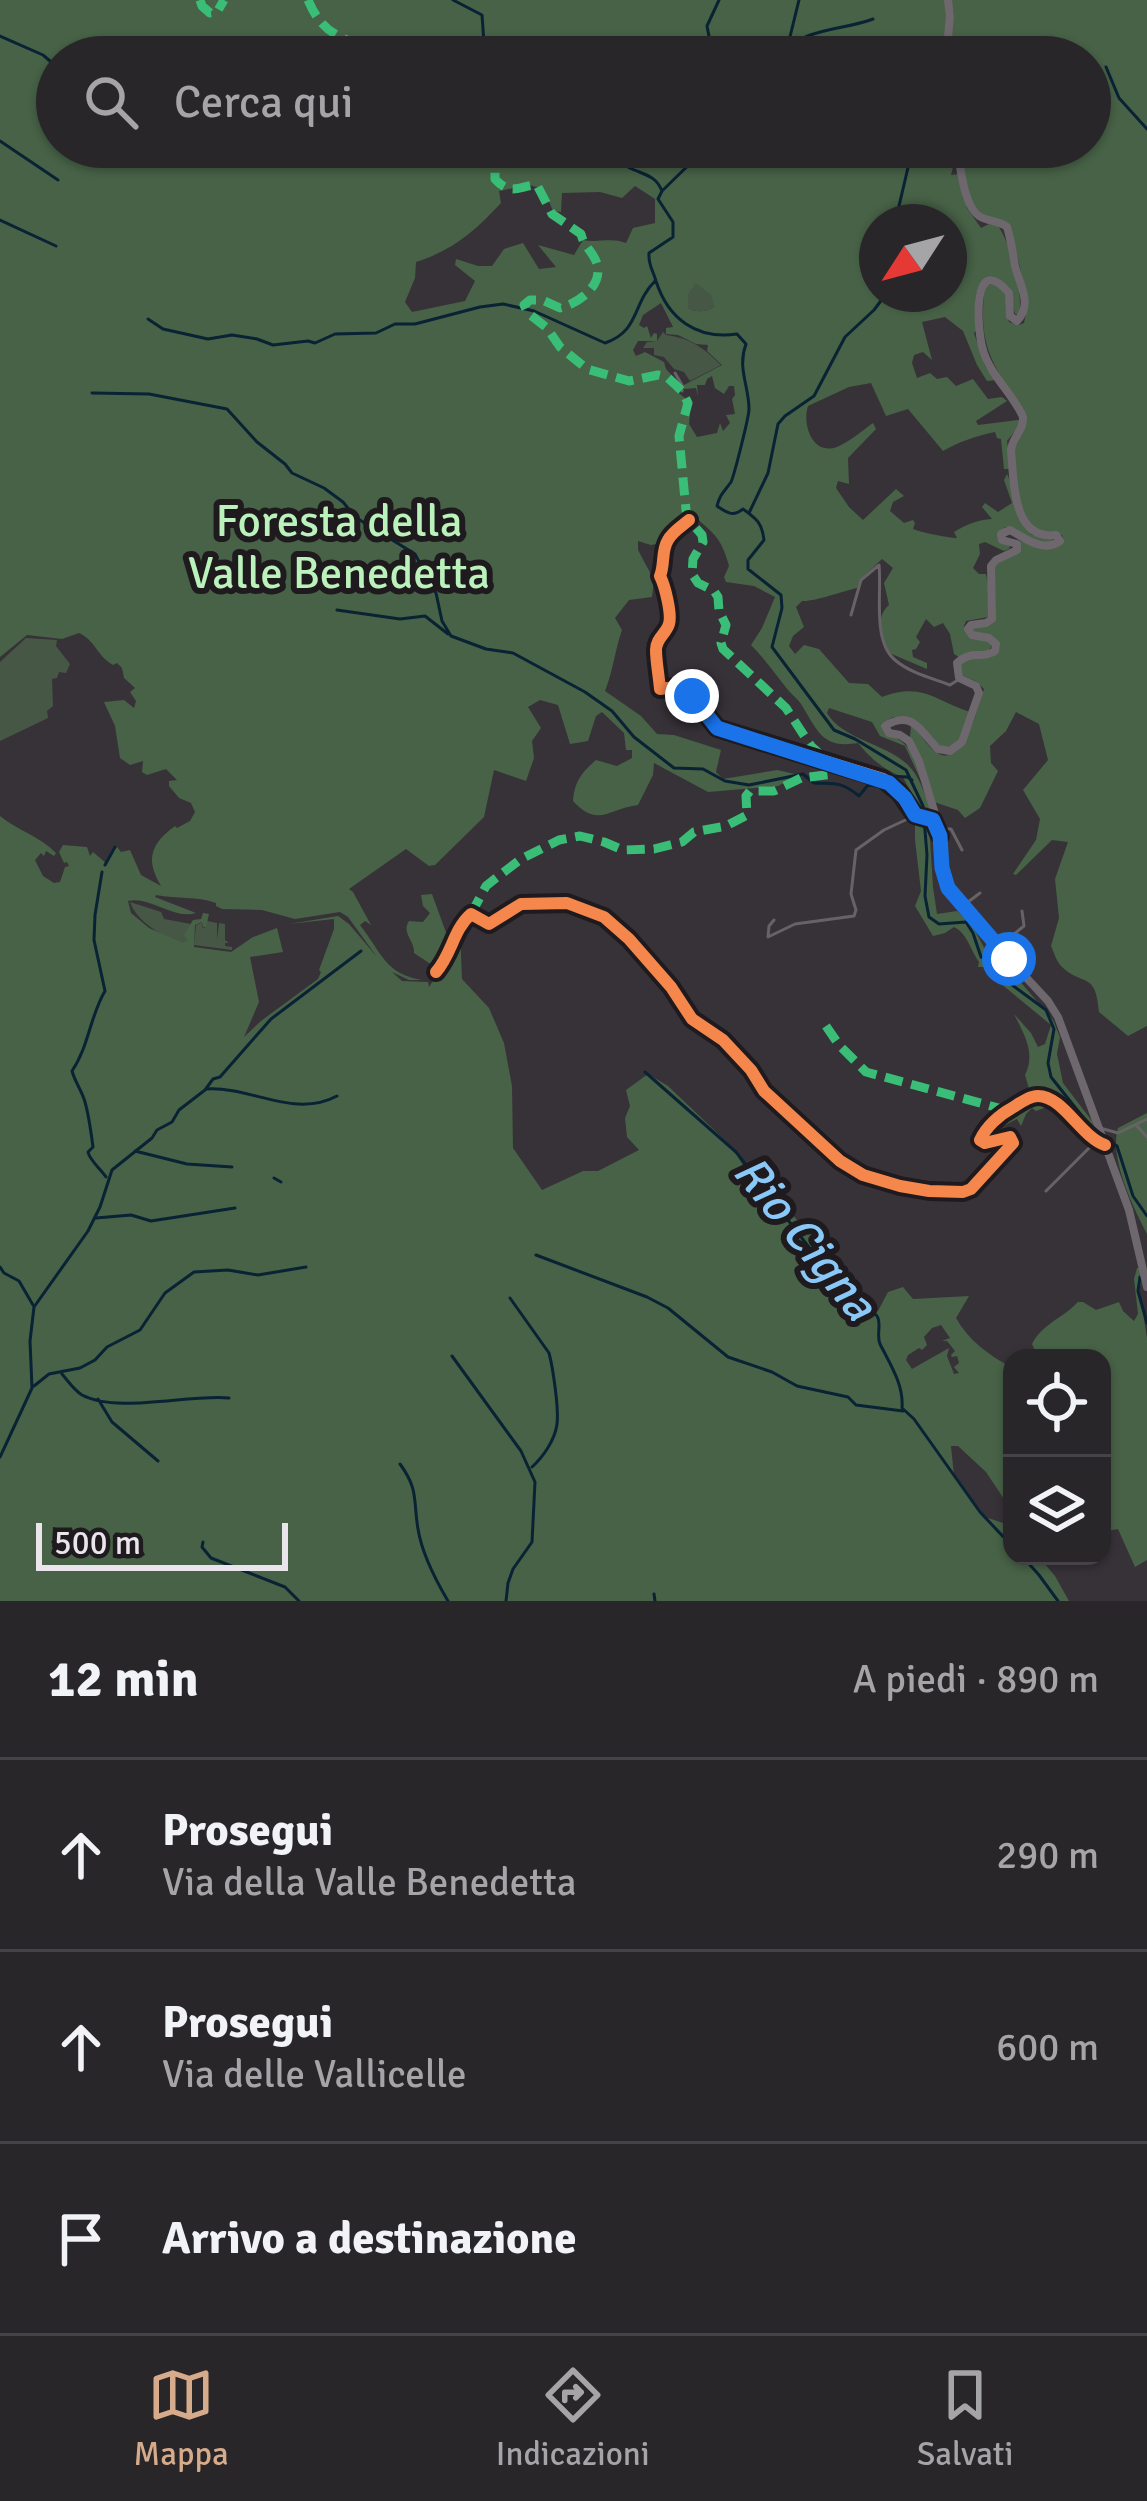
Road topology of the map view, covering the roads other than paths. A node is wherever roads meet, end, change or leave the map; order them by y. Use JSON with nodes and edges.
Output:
{"nodes":[{"id":1,"x":947,"y":0,"type":"edge"},
{"id":2,"x":948,"y":36,"type":"edge"},
{"id":3,"x":960,"y":168,"type":"edge"},
{"id":4,"x":675,"y":373,"type":"dead end"},
{"id":5,"x":682,"y":391,"type":"dead end"},
{"id":6,"x":688,"y":520,"type":"dead end"},
{"id":7,"x":850,"y":615,"type":"dead end"},
{"id":8,"x":959,"y":679,"type":"junction"},
{"id":9,"x":917,"y":816,"type":"junction"},
{"id":10,"x":940,"y":837,"type":"junction"},
{"id":11,"x":962,"y":850,"type":"dead end"},
{"id":12,"x":980,"y":893,"type":"dead end"},
{"id":13,"x":963,"y":906,"type":"junction"},
{"id":14,"x":1022,"y":911,"type":"dead end"},
{"id":15,"x":774,"y":920,"type":"dead end"},
{"id":16,"x":998,"y":947,"type":"junction"},
{"id":17,"x":1027,"y":947,"type":"dead end"},
{"id":18,"x":1009,"y":959,"type":"junction"},
{"id":19,"x":436,"y":972,"type":"dead end"},
{"id":20,"x":1147,"y":1119,"type":"edge"},
{"id":21,"x":1137,"y":1126,"type":"junction"},
{"id":22,"x":1147,"y":1137,"type":"edge"},
{"id":23,"x":1101,"y":1138,"type":"junction"},
{"id":24,"x":1046,"y":1191,"type":"dead end"},
{"id":25,"x":1147,"y":1287,"type":"edge"}],
"edges":[{"from":1,"to":2,"type":"main road"},
{"from":3,"to":8,"type":"main road"},
{"from":4,"to":5,"type":"street"},
{"from":6,"to":9,"type":"street"},
{"from":7,"to":8,"type":"street"},
{"from":8,"to":10,"type":"main road"},
{"from":9,"to":10,"type":"street"},
{"from":9,"to":15,"type":"street"},
{"from":10,"to":11,"type":"street"},
{"from":10,"to":13,"type":"main road"},
{"from":12,"to":13,"type":"street"},
{"from":13,"to":16,"type":"main road"},
{"from":14,"to":16,"type":"street"},
{"from":16,"to":18,"type":"main road"},
{"from":17,"to":18,"type":"street"},
{"from":18,"to":23,"type":"main road"},
{"from":19,"to":23,"type":"street"},
{"from":20,"to":21,"type":"street"},
{"from":21,"to":22,"type":"street"},
{"from":21,"to":23,"type":"street"},
{"from":23,"to":24,"type":"street"},
{"from":23,"to":25,"type":"main road"}]}
